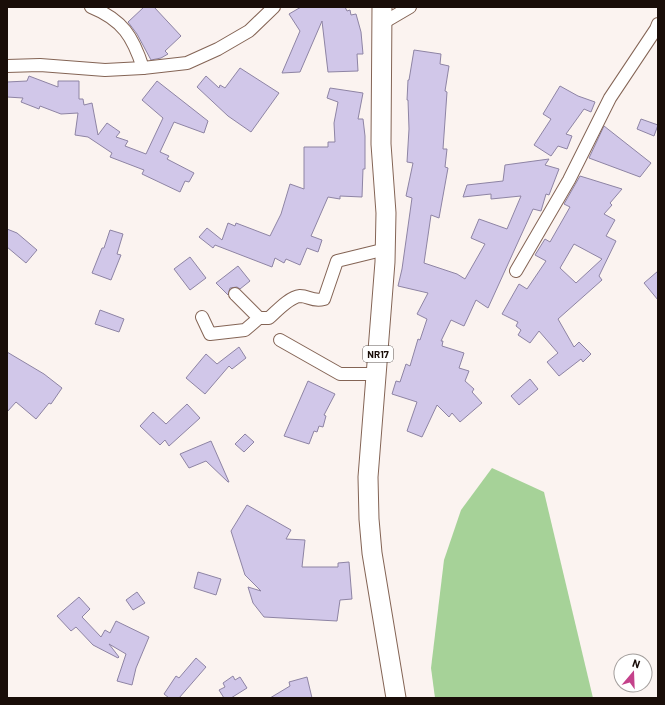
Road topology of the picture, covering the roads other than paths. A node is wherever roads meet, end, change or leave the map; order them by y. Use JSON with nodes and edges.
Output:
{"nodes":[{"id":1,"x":91,"y":7,"type":"edge"},
{"id":2,"x":274,"y":7,"type":"edge"},
{"id":3,"x":410,"y":7,"type":"edge"},
{"id":4,"x":382,"y":15,"type":"edge"},
{"id":5,"x":658,"y":24,"type":"edge"},
{"id":6,"x":7,"y":66,"type":"edge"},
{"id":7,"x":143,"y":68,"type":"junction"},
{"id":8,"x":386,"y":249,"type":"junction"},
{"id":9,"x":516,"y":271,"type":"dead end"},
{"id":10,"x":235,"y":294,"type":"dead end"},
{"id":11,"x":202,"y":317,"type":"dead end"},
{"id":12,"x":259,"y":318,"type":"junction"},
{"id":13,"x":280,"y":340,"type":"dead end"},
{"id":14,"x":376,"y":374,"type":"junction"},
{"id":15,"x":396,"y":698,"type":"edge"}],
"edges":[{"from":1,"to":7,"type":"street"},
{"from":2,"to":7,"type":"street"},
{"from":3,"to":4,"type":"street"},
{"from":4,"to":8,"type":"main road","number":"NR17"},
{"from":5,"to":9,"type":"street"},
{"from":6,"to":7,"type":"street"},
{"from":8,"to":12,"type":"street"},
{"from":8,"to":14,"type":"main road","number":"NR17"},
{"from":10,"to":12,"type":"street"},
{"from":11,"to":12,"type":"street"},
{"from":13,"to":14,"type":"street"},
{"from":14,"to":15,"type":"main road","number":"NR17"}]}
